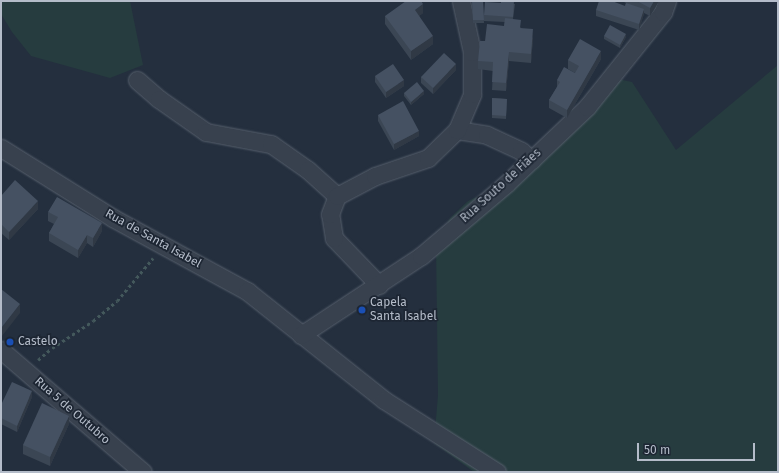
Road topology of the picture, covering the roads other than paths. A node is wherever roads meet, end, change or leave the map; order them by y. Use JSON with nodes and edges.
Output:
{"nodes":[{"id":1,"x":461,"y":1,"type":"edge"},
{"id":2,"x":669,"y":5,"type":"edge"},
{"id":3,"x":137,"y":80,"type":"dead end"},
{"id":4,"x":457,"y":130,"type":"junction"},
{"id":5,"x":1,"y":148,"type":"edge"},
{"id":6,"x":532,"y":160,"type":"junction"},
{"id":7,"x":336,"y":196,"type":"junction"},
{"id":8,"x":379,"y":284,"type":"junction"},
{"id":9,"x":301,"y":335,"type":"junction"},
{"id":10,"x":1,"y":350,"type":"edge"},
{"id":11,"x":143,"y":472,"type":"edge"},
{"id":12,"x":497,"y":472,"type":"edge"}],
"edges":[{"from":1,"to":4,"type":"street"},
{"from":2,"to":6,"type":"street","name":"Rua Souto de Fiães"},
{"from":3,"to":7,"type":"street"},
{"from":4,"to":6,"type":"street"},
{"from":4,"to":7,"type":"street"},
{"from":5,"to":9,"type":"street","name":"Rua de Santa Isabel"},
{"from":6,"to":8,"type":"street","name":"Rua Souto de Fiães"},
{"from":7,"to":8,"type":"street"},
{"from":8,"to":9,"type":"street","name":"Rua Souto de Fiães"},
{"from":9,"to":12,"type":"street","name":"Rua de Santa Isabel"},
{"from":10,"to":11,"type":"street","name":"Rua 5 de Outubro"}]}
